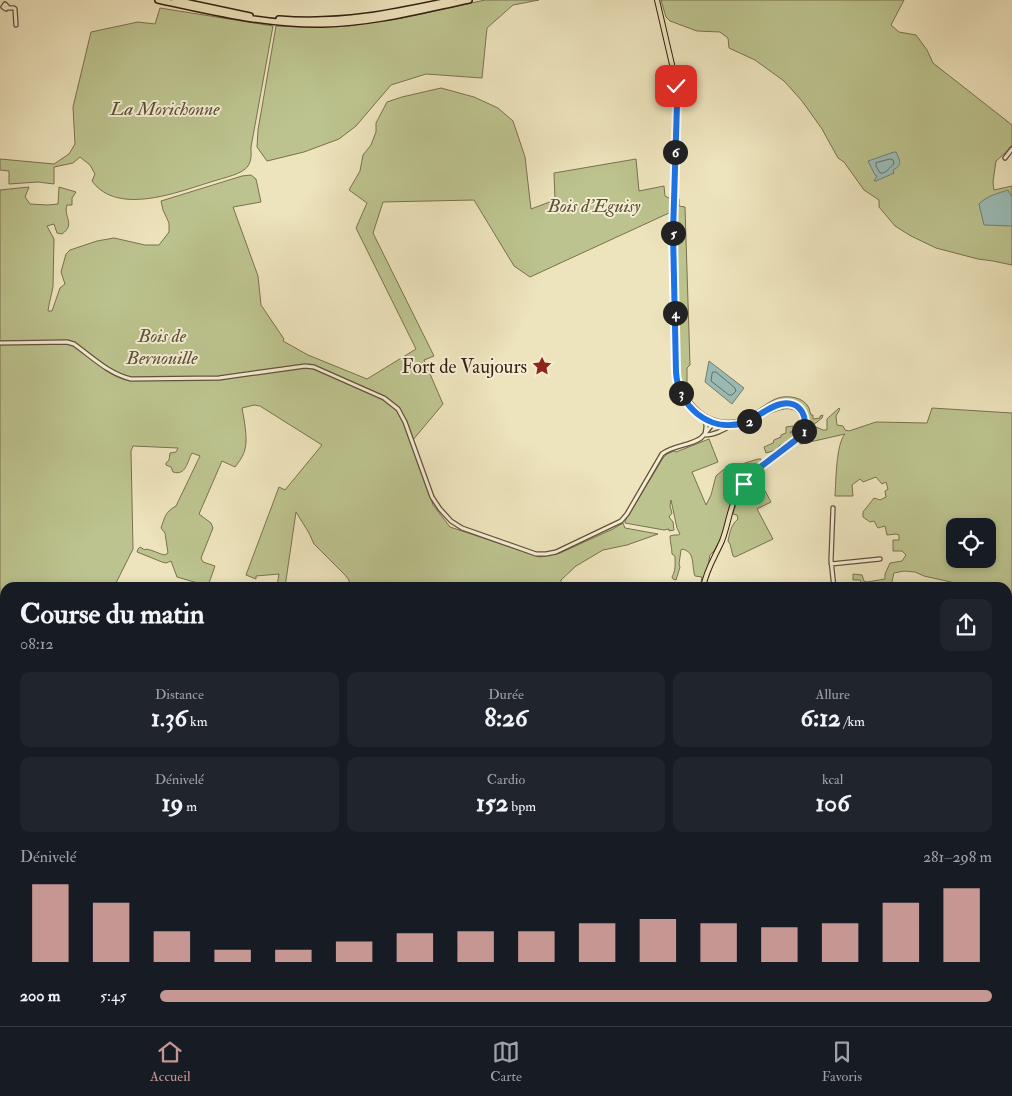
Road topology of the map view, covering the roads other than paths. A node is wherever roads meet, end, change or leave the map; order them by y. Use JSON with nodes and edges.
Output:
{"nodes":[{"id":1,"x":4,"y":0,"type":"edge"},
{"id":2,"x":158,"y":0,"type":"edge"},
{"id":3,"x":175,"y":0,"type":"edge"},
{"id":4,"x":453,"y":0,"type":"edge"},
{"id":5,"x":469,"y":0,"type":"edge"},
{"id":6,"x":657,"y":0,"type":"edge"},
{"id":7,"x":4,"y":8,"type":"edge"},
{"id":8,"x":272,"y":20,"type":"junction"},
{"id":9,"x":280,"y":21,"type":"junction"},
{"id":10,"x":16,"y":25,"type":"dead end"},
{"id":11,"x":1012,"y":149,"type":"edge"},
{"id":12,"x":1005,"y":158,"type":"dead end"},
{"id":13,"x":0,"y":343,"type":"edge"},
{"id":14,"x":708,"y":420,"type":"junction"},
{"id":15,"x":715,"y":423,"type":"junction"},
{"id":16,"x":731,"y":425,"type":"junction"},
{"id":17,"x":709,"y":429,"type":"junction"},
{"id":18,"x":704,"y":435,"type":"junction"},
{"id":19,"x":833,"y":508,"type":"dead end"},
{"id":20,"x":880,"y":559,"type":"dead end"},
{"id":21,"x":831,"y":564,"type":"junction"},
{"id":22,"x":705,"y":582,"type":"edge"},
{"id":23,"x":833,"y":582,"type":"edge"}],
"edges":[{"from":1,"to":7,"type":"street"},
{"from":2,"to":8,"type":"highway"},
{"from":3,"to":8,"type":"highway"},
{"from":4,"to":9,"type":"highway"},
{"from":5,"to":9,"type":"highway"},
{"from":6,"to":14,"type":"main road"},
{"from":7,"to":10,"type":"street"},
{"from":8,"to":9,"type":"highway"},
{"from":11,"to":12,"type":"street"},
{"from":13,"to":18,"type":"street"},
{"from":14,"to":15,"type":"main road"},
{"from":14,"to":17,"type":"street"},
{"from":14,"to":18,"type":"street"},
{"from":15,"to":16,"type":"main road"},
{"from":15,"to":17,"type":"street"},
{"from":16,"to":18,"type":"street"},
{"from":16,"to":22,"type":"main road"},
{"from":17,"to":18,"type":"street"},
{"from":19,"to":21,"type":"street"},
{"from":20,"to":21,"type":"street"},
{"from":21,"to":23,"type":"street"}]}
